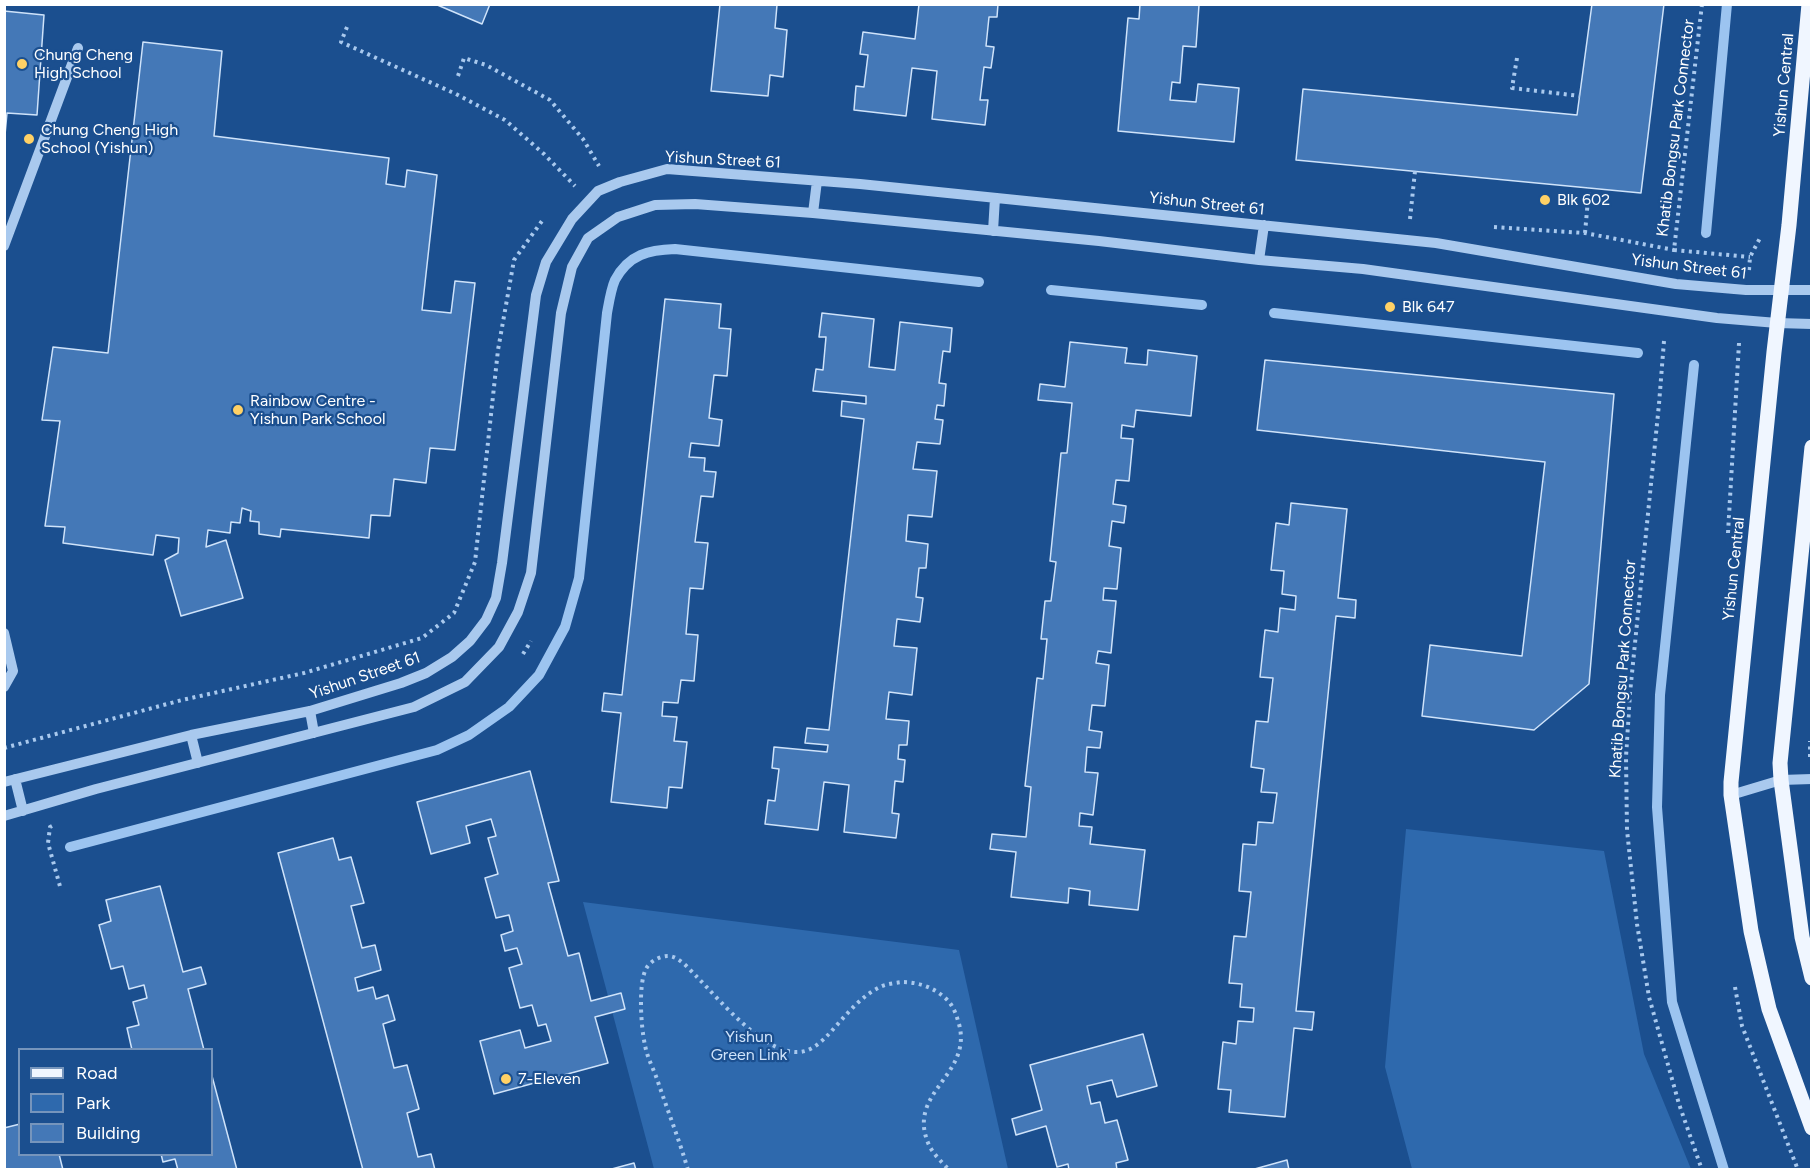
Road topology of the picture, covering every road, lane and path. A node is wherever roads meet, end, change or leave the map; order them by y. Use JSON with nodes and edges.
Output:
{"nodes":[{"id":1,"x":1702,"y":4,"type":"edge"},
{"id":2,"x":1809,"y":4,"type":"edge"},
{"id":3,"x":347,"y":27,"type":"dead end"},
{"id":4,"x":78,"y":48,"type":"dead end"},
{"id":5,"x":1517,"y":58,"type":"dead end"},
{"id":6,"x":458,"y":76,"type":"dead end"},
{"id":7,"x":1580,"y":96,"type":"dead end"},
{"id":8,"x":602,"y":171,"type":"dead end"},
{"id":9,"x":1415,"y":171,"type":"dead end"},
{"id":10,"x":817,"y":181,"type":"junction"},
{"id":11,"x":582,"y":182,"type":"dead end"},
{"id":12,"x":576,"y":187,"type":"junction"},
{"id":13,"x":1589,"y":188,"type":"dead end"},
{"id":14,"x":569,"y":194,"type":"dead end"},
{"id":15,"x":995,"y":198,"type":"junction"},
{"id":16,"x":813,"y":213,"type":"junction"},
{"id":17,"x":545,"y":218,"type":"dead end"},
{"id":18,"x":1410,"y":220,"type":"dead end"},
{"id":19,"x":1264,"y":225,"type":"junction"},
{"id":20,"x":993,"y":231,"type":"junction"},
{"id":21,"x":1585,"y":233,"type":"dead end"},
{"id":22,"x":4,"y":246,"type":"edge"},
{"id":23,"x":1750,"y":257,"type":"dead end"},
{"id":24,"x":1259,"y":260,"type":"junction"},
{"id":25,"x":1780,"y":290,"type":"junction"},
{"id":26,"x":1812,"y":290,"type":"edge"},
{"id":27,"x":1777,"y":323,"type":"junction"},
{"id":28,"x":1812,"y":324,"type":"edge"},
{"id":29,"x":1664,"y":341,"type":"dead end"},
{"id":30,"x":1812,"y":447,"type":"edge"},
{"id":31,"x":4,"y":633,"type":"edge"},
{"id":32,"x":4,"y":687,"type":"edge"},
{"id":33,"x":310,"y":711,"type":"junction"},
{"id":34,"x":314,"y":733,"type":"junction"},
{"id":35,"x":191,"y":735,"type":"junction"},
{"id":36,"x":1810,"y":736,"type":"edge"},
{"id":37,"x":4,"y":748,"type":"edge"},
{"id":38,"x":198,"y":763,"type":"junction"},
{"id":39,"x":1810,"y":779,"type":"edge"},
{"id":40,"x":1781,"y":780,"type":"junction"},
{"id":41,"x":10,"y":781,"type":"edge"},
{"id":42,"x":1731,"y":795,"type":"junction"},
{"id":43,"x":23,"y":811,"type":"junction"},
{"id":44,"x":4,"y":816,"type":"edge"},
{"id":45,"x":1812,"y":978,"type":"edge"},
{"id":46,"x":1812,"y":1128,"type":"edge"},
{"id":47,"x":688,"y":1170,"type":"edge"},
{"id":48,"x":949,"y":1170,"type":"edge"},
{"id":49,"x":1702,"y":1170,"type":"edge"}],
"edges":[{"from":1,"to":23,"type":"path","name":"Khatib Bongsu Park Connector"},
{"from":2,"to":25,"type":"main road","name":"Yishun Central"},
{"from":3,"to":12,"type":"path"},
{"from":4,"to":22,"type":"street"},
{"from":5,"to":7,"type":"path"},
{"from":6,"to":8,"type":"path"},
{"from":9,"to":18,"type":"path"},
{"from":10,"to":15,"type":"street","name":"Yishun Street 61"},
{"from":10,"to":16,"type":"street"},
{"from":10,"to":33,"type":"street","name":"Yishun Street 61"},
{"from":11,"to":12,"type":"path"},
{"from":12,"to":14,"type":"path"},
{"from":13,"to":21,"type":"path"},
{"from":15,"to":19,"type":"street","name":"Yishun Street 61"},
{"from":15,"to":20,"type":"street"},
{"from":16,"to":20,"type":"street"},
{"from":16,"to":34,"type":"street"},
{"from":17,"to":37,"type":"path"},
{"from":19,"to":24,"type":"street"},
{"from":19,"to":25,"type":"street","name":"Yishun Street 61"},
{"from":20,"to":24,"type":"street"},
{"from":24,"to":27,"type":"street"},
{"from":25,"to":26,"type":"street","name":"Yishun Street 61"},
{"from":25,"to":27,"type":"main road","name":"Yishun Central"},
{"from":27,"to":28,"type":"street"},
{"from":27,"to":42,"type":"main road","name":"Yishun Central"},
{"from":29,"to":49,"type":"path","name":"Khatib Bongsu Park Connector"},
{"from":30,"to":40,"type":"main road"},
{"from":31,"to":32,"type":"street"},
{"from":33,"to":34,"type":"street"},
{"from":33,"to":35,"type":"street","name":"Yishun Street 61"},
{"from":34,"to":38,"type":"street"},
{"from":35,"to":38,"type":"street"},
{"from":35,"to":41,"type":"street","name":"Yishun Street 61"},
{"from":36,"to":39,"type":"path"},
{"from":38,"to":43,"type":"street"},
{"from":39,"to":40,"type":"street"},
{"from":40,"to":42,"type":"street"},
{"from":40,"to":45,"type":"main road"},
{"from":41,"to":43,"type":"street"},
{"from":42,"to":46,"type":"main road","name":"Yishun Central"},
{"from":43,"to":44,"type":"street"},
{"from":47,"to":48,"type":"path"}]}
